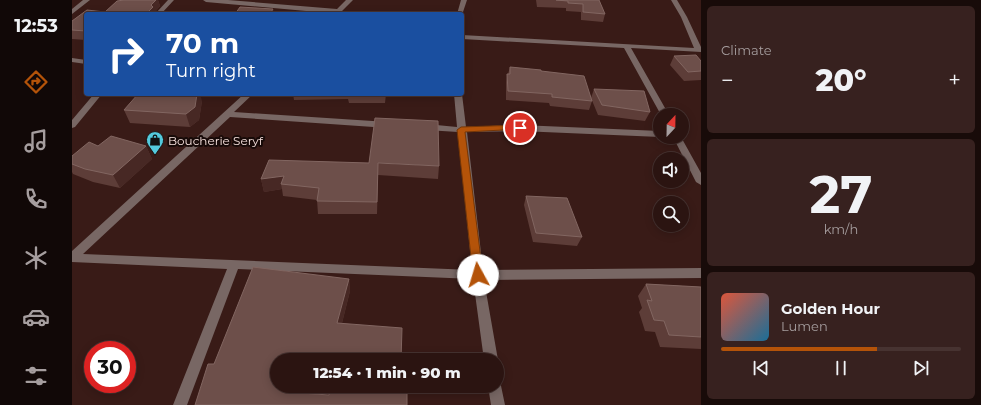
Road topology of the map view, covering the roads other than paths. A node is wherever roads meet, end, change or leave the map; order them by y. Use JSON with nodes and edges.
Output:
{"nodes":[{"id":1,"x":87,"y":0,"type":"edge"},
{"id":2,"x":171,"y":0,"type":"edge"},
{"id":3,"x":206,"y":0,"type":"edge"},
{"id":4,"x":350,"y":0,"type":"edge"},
{"id":5,"x":464,"y":0,"type":"edge"},
{"id":6,"x":674,"y":0,"type":"edge"},
{"id":7,"x":72,"y":12,"type":"edge"},
{"id":8,"x":160,"y":12,"type":"edge"},
{"id":9,"x":326,"y":12,"type":"edge"},
{"id":10,"x":337,"y":12,"type":"edge"},
{"id":11,"x":461,"y":12,"type":"edge"},
{"id":12,"x":464,"y":37,"type":"edge"},
{"id":13,"x":626,"y":45,"type":"junction"},
{"id":14,"x":700,"y":50,"type":"edge"},
{"id":15,"x":72,"y":60,"type":"edge"},
{"id":16,"x":84,"y":62,"type":"edge"},
{"id":17,"x":96,"y":96,"type":"edge"},
{"id":18,"x":248,"y":96,"type":"edge"},
{"id":19,"x":458,"y":96,"type":"edge"},
{"id":20,"x":661,"y":108,"type":"edge"},
{"id":21,"x":228,"y":114,"type":"junction"},
{"id":22,"x":72,"y":125,"type":"edge"},
{"id":23,"x":399,"y":125,"type":"edge"},
{"id":24,"x":415,"y":126,"type":"edge"},
{"id":25,"x":461,"y":130,"type":"junction"},
{"id":26,"x":653,"y":134,"type":"edge"},
{"id":27,"x":681,"y":144,"type":"edge"},
{"id":28,"x":701,"y":182,"type":"edge"},
{"id":29,"x":72,"y":258,"type":"edge"},
{"id":30,"x":234,"y":265,"type":"junction"},
{"id":31,"x":701,"y":273,"type":"edge"},
{"id":32,"x":478,"y":275,"type":"junction"},
{"id":33,"x":490,"y":353,"type":"edge"},
{"id":34,"x":496,"y":393,"type":"edge"},
{"id":35,"x":180,"y":405,"type":"edge"},
{"id":36,"x":498,"y":405,"type":"edge"}],
"edges":[{"from":1,"to":7,"type":"street"},
{"from":2,"to":8,"type":"street"},
{"from":3,"to":9,"type":"street"},
{"from":4,"to":10,"type":"street"},
{"from":5,"to":11,"type":"street"},
{"from":6,"to":14,"type":"street"},
{"from":12,"to":13,"type":"street"},
{"from":13,"to":14,"type":"street"},
{"from":13,"to":20,"type":"street"},
{"from":15,"to":16,"type":"street"},
{"from":17,"to":22,"type":"street"},
{"from":18,"to":21,"type":"street"},
{"from":19,"to":25,"type":"street"},
{"from":21,"to":23,"type":"street"},
{"from":21,"to":29,"type":"street"},
{"from":24,"to":25,"type":"street"},
{"from":25,"to":26,"type":"street"},
{"from":25,"to":32,"type":"street"},
{"from":27,"to":28,"type":"street"},
{"from":29,"to":30,"type":"street"},
{"from":30,"to":32,"type":"street"},
{"from":30,"to":35,"type":"street"},
{"from":31,"to":32,"type":"street"},
{"from":32,"to":33,"type":"street"},
{"from":34,"to":36,"type":"street"}]}
